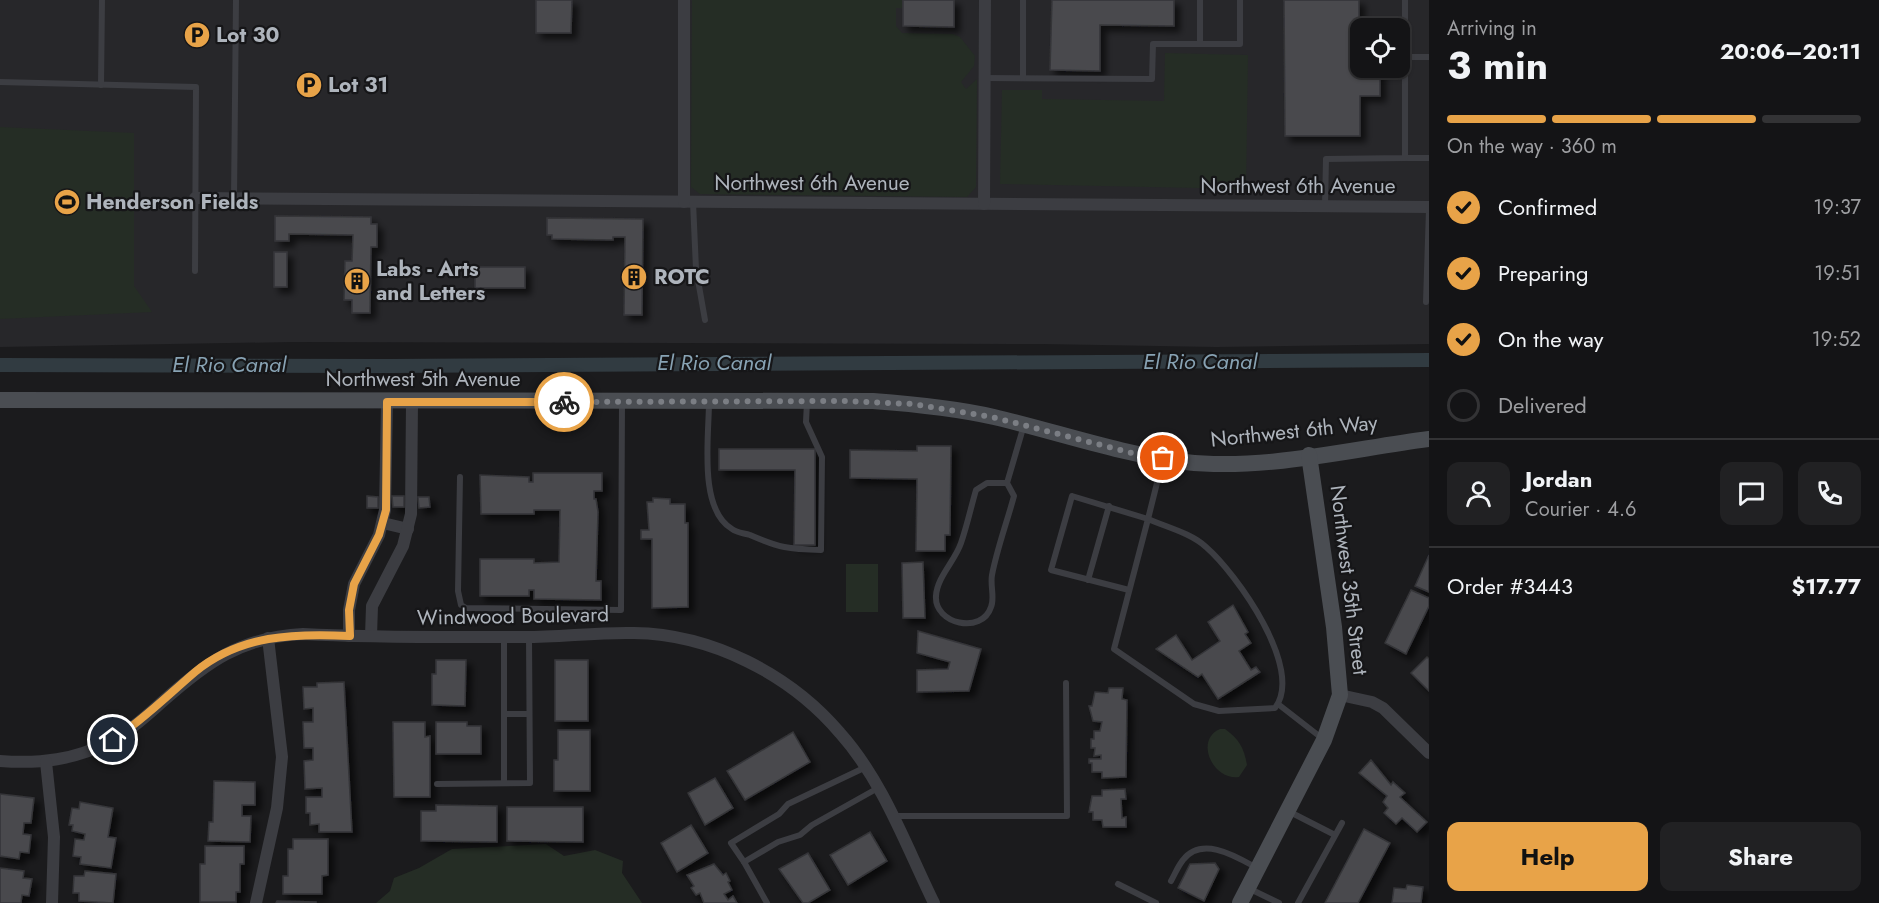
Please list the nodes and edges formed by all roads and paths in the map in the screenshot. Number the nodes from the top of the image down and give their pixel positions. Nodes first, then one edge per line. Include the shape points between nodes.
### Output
1 (102, 0) edge
2 (236, 0) edge
3 (684, 0) edge
4 (985, 0) edge
5 (1023, 0) edge
6 (1200, 0) edge
7 (1240, 0) edge
8 (1405, 0) edge
9 (1405, 18) edge
10 (1200, 44) junction
11 (1410, 57) edge
12 (1429, 57) edge
13 (984, 78) junction
14 (1023, 78) junction
15 (1405, 78) edge
16 (0, 82) edge
17 (101, 85) junction
18 (1405, 158) junction
19 (1429, 158) edge
20 (195, 198) junction
21 (234, 198) junction
22 (689, 202) junction
23 (984, 204) junction
24 (1326, 206) junction
25 (1429, 208) edge
26 (195, 271) dead end
27 (1426, 302) dead end
28 (705, 320) dead end
29 (0, 400) edge
30 (622, 401) junction
31 (709, 401) junction
32 (807, 401) junction
33 (387, 402) junction
34 (412, 402) junction
35 (1024, 424) junction
36 (1429, 440) edge
37 (1309, 455) junction
38 (1163, 458) junction
39 (460, 477) dead end
40 (1007, 483) junction
41 (1108, 506) junction
42 (1148, 519) junction
43 (383, 523) junction
44 (408, 529) junction
45 (1088, 580) junction
46 (1129, 590) junction
47 (350, 636) junction
48 (371, 636) junction
49 (504, 637) junction
50 (529, 637) junction
51 (268, 638) junction
52 (1066, 683) dead end
53 (1340, 695) junction
54 (1278, 704) junction
55 (504, 714) junction
56 (529, 714) junction
57 (1324, 740) junction
58 (1429, 753) edge
59 (0, 761) edge
60 (46, 762) junction
61 (866, 767) junction
62 (504, 783) junction
63 (437, 784) dead end
64 (878, 788) junction
65 (1287, 811) junction
66 (892, 816) junction
67 (1342, 823) dead end
68 (1335, 835) junction
69 (744, 862) junction
70 (1257, 868) junction
71 (1171, 881) dead end
72 (1118, 884) dead end
73 (1248, 888) junction
74 (52, 903) edge
75 (256, 903) edge
76 (767, 903) edge
77 (934, 903) edge
78 (1156, 903) edge
79 (1240, 903) edge
80 (1279, 903) edge
81 (1298, 903) edge

1 - 17 lane
2 - 21 lane
3 - 22 street
4 - 13 street
5 - 14 lane
6 - 10 lane
7 - 10 lane via 1240,44
8 - 9 lane
10 - 14 lane via 1153,44 1152,79
11 - 12 lane
13 - 14 lane
13 - 23 street
15 - 18 lane
16 - 17 lane
17 - 20 lane via 196,87
18 - 19 lane
18 - 24 lane via 1326,159
20 - 21 street, Northwest 6th Avenue
20 - 26 lane
21 - 22 street, Northwest 6th Avenue
22 - 23 street, Northwest 6th Avenue
22 - 28 lane
23 - 24 street, Northwest 6th Avenue
24 - 25 street, Northwest 6th Avenue
25 - 27 lane
29 - 33 street, Northwest 5th Avenue
30 - 31 street, Northwest 5th Avenue
30 - 34 street, Northwest 5th Avenue
30 - 39 lane via 621,610 461,605
31 - 32 street, Northwest 5th Avenue
31 - 32 lane via 708,471 718,516 731,529 770,545 822,550 822,457 806,422
32 - 35 street, Northwest 5th Avenue via 913,404
33 - 34 street, Northwest 5th Avenue
33 - 43 street
34 - 44 street via 412,499
35 - 38 street, Northwest 5th Avenue
35 - 40 lane
36 - 37 street, Northwest 6th Way
37 - 38 street, Northwest 6th Way via 1220,463
37 - 53 street, Northwest 35th Street
38 - 42 lane
40 - 40 lane via 987,483 976,490 961,544 936,591 938,607 958,622 982,621 992,607 992,577 1014,496
41 - 42 lane
41 - 45 lane
41 - 45 lane via 1071,496 1051,570
42 - 46 lane
42 - 54 lane via 1197,540 1239,583 1279,660 1282,679
43 - 44 street
43 - 47 street via 354,584
44 - 48 street via 372,606
45 - 46 lane
46 - 54 lane via 1114,649 1194,704 1219,711 1269,710
47 - 48 street, Windwood Boulevard
47 - 51 street, Windwood Boulevard via 303,634
48 - 49 street, Windwood Boulevard
49 - 50 street, Windwood Boulevard
49 - 55 lane
50 - 56 lane
50 - 61 street, Windwood Boulevard via 634,633 721,650 798,692 840,733
51 - 60 street, Windwood Boulevard via 233,649 208,663 113,740 74,756
51 - 75 street via 281,727 281,779
52 - 66 lane via 1067,816
53 - 57 street, Northwest 35th Street
53 - 58 street via 1383,708
54 - 57 lane
55 - 56 lane
55 - 62 lane
56 - 62 lane via 530,783
57 - 65 street, Northwest 35th Street
59 - 60 street, Windwood Boulevard
60 - 74 street via 54,837
61 - 64 street, Windwood Boulevard
61 - 69 lane via 788,804 779,814 731,843
62 - 63 lane
64 - 66 street, Windwood Boulevard
64 - 69 lane via 800,835 778,842
65 - 68 lane
65 - 70 street, Northwest 35th Street
66 - 77 street, Windwood Boulevard
67 - 68 lane
68 - 81 lane
69 - 76 lane
70 - 71 lane via 1225,850 1202,850 1189,854
70 - 73 street, Northwest 35th Street
72 - 78 lane
73 - 79 street, Northwest 35th Street
73 - 80 lane

